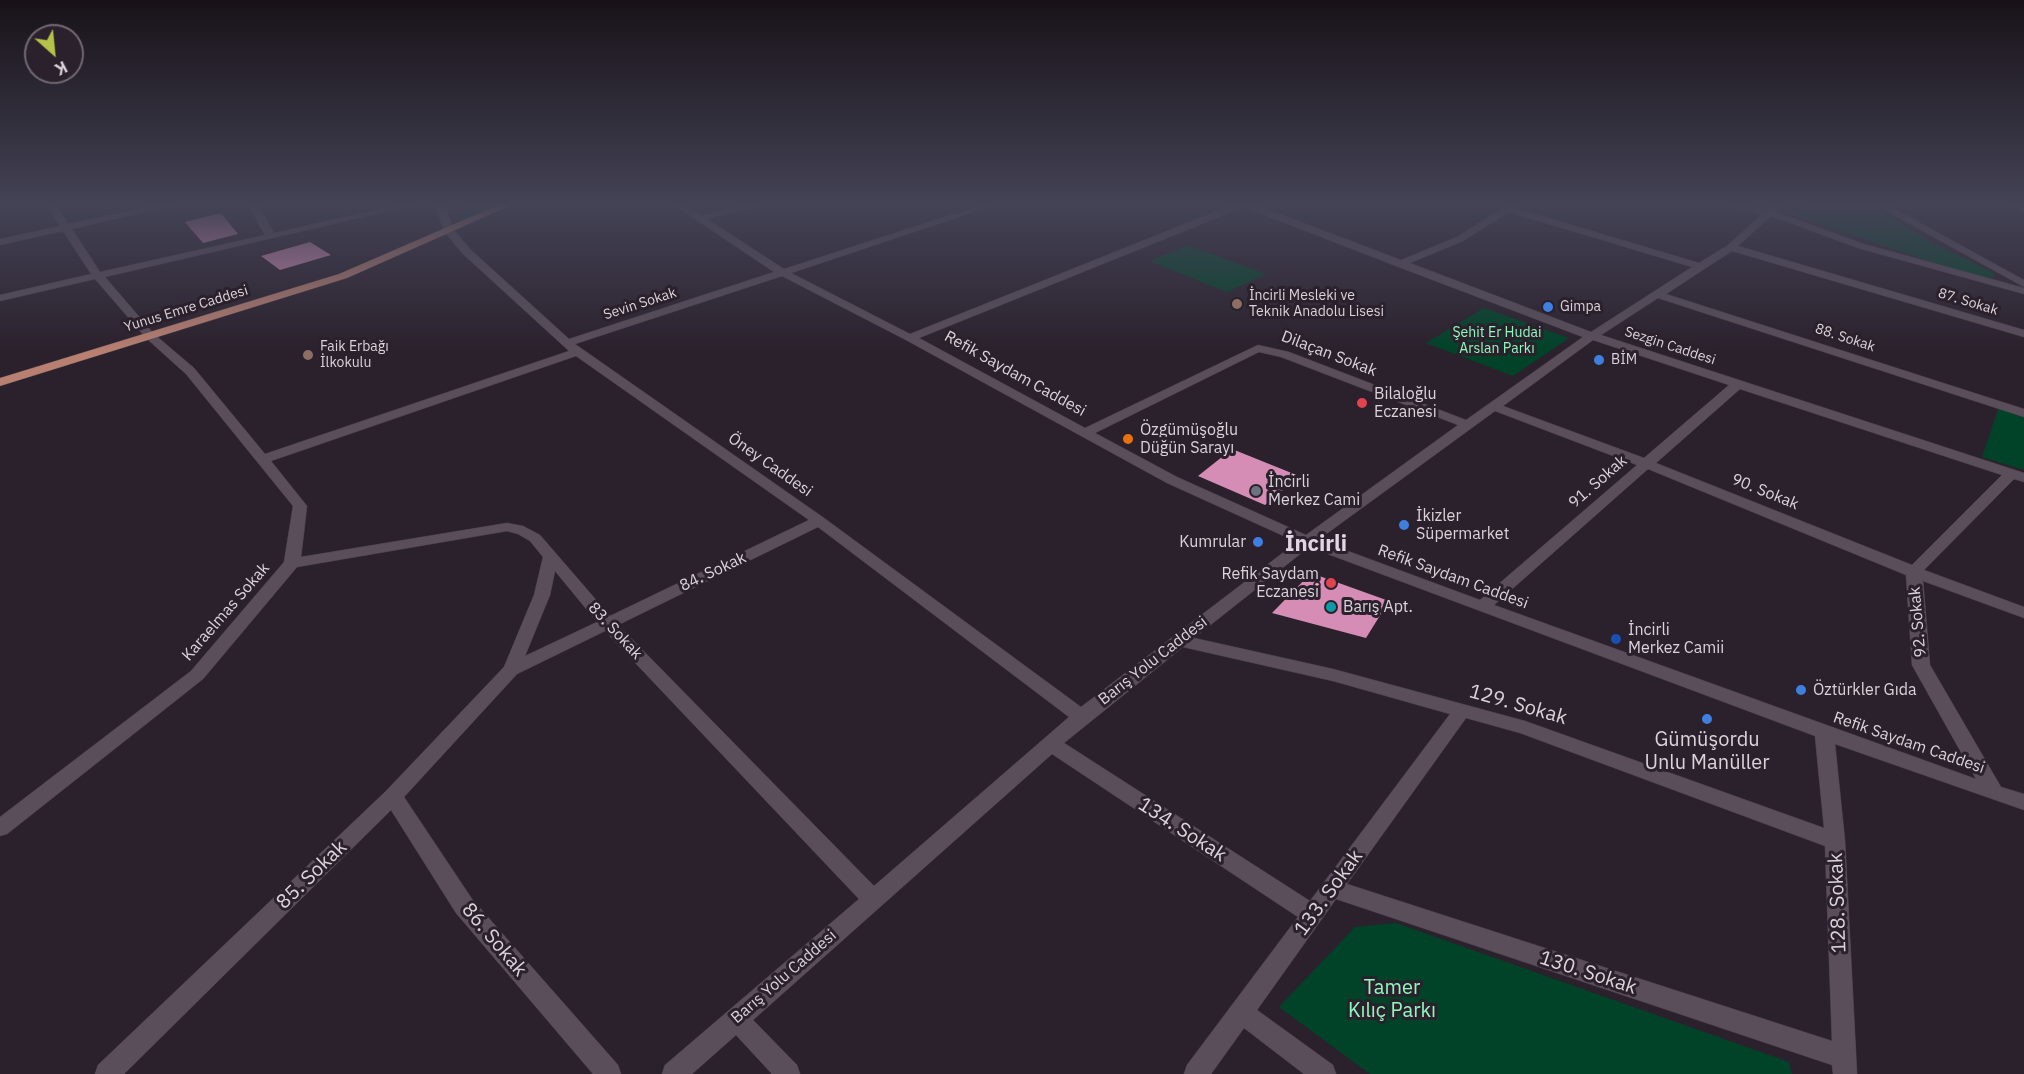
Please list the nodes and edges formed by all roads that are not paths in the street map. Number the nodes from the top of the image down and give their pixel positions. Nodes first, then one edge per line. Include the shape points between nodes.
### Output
1 (83, 253) edge
2 (192, 253) edge
3 (396, 253) edge
4 (468, 253) edge
5 (753, 253) edge
6 (843, 253) edge
7 (1120, 253) edge
8 (1372, 253) edge
9 (1426, 253) edge
10 (1659, 253) edge
11 (1721, 253) edge
12 (1752, 253) edge
13 (1887, 253) edge
14 (1968, 253) edge
15 (1400, 264) junction
16 (1699, 266) junction
17 (783, 273) junction
18 (96, 274) junction
19 (2024, 284) edge
20 (2024, 291) edge
21 (1656, 294) junction
22 (0, 298) edge
23 (2024, 334) edge
24 (150, 336) junction
25 (1592, 336) junction
26 (910, 338) junction
27 (572, 347) junction
28 (0, 382) edge
29 (1738, 384) junction
30 (1491, 406) junction
31 (2024, 412) edge
32 (1466, 424) junction
33 (1085, 433) junction
34 (261, 460) junction
35 (1647, 464) junction
36 (2018, 476) edge
37 (819, 521) junction
38 (1308, 542) junction
39 (550, 558) junction
40 (292, 563) junction
41 (1914, 572) junction
42 (1482, 607) junction
43 (2024, 612) edge
44 (606, 622) junction
45 (1179, 640) junction
46 (511, 670) junction
47 (1461, 712) junction
48 (1081, 717) junction
49 (1824, 732) junction
50 (1051, 744) junction
51 (1994, 792) junction
52 (393, 796) junction
53 (2024, 802) edge
54 (0, 828) edge
55 (1835, 842) junction
56 (1332, 889) junction
57 (873, 899) junction
58 (1313, 915) junction
59 (1242, 1013) junction
60 (737, 1019) junction
61 (1844, 1065) edge
62 (106, 1074) edge
63 (609, 1074) edge
64 (674, 1074) edge
65 (788, 1074) edge
66 (1196, 1074) edge
67 (1324, 1074) edge

1 - 18 street, Karaelmas Sokak
2 - 18 street
3 - 24 main road, Yunus Emre Caddesi via 343,276
4 - 27 street, Öney Caddesi
5 - 17 street, Refik Saydam Caddesi
6 - 17 street, Sevin Sokak
7 - 26 street
8 - 15 street, Sezgin Caddesi
9 - 15 street
10 - 16 street
11 - 16 street, Barış Yolu Caddesi
12 - 23 street, 87. Sokak
13 - 20 street
14 - 19 street
15 - 25 street, Sezgin Caddesi
16 - 21 street, Barış Yolu Caddesi
17 - 26 street, Refik Saydam Caddesi
17 - 27 street, Sevin Sokak
18 - 22 street
18 - 24 street, Karaelmas Sokak
21 - 25 street, Barış Yolu Caddesi
21 - 31 street, 88. Sokak
24 - 28 main road, Yunus Emre Caddesi
24 - 34 street, Karaelmas Sokak via 190,371
25 - 29 street, Sezgin Caddesi
25 - 30 street, Barış Yolu Caddesi
26 - 33 street, Refik Saydam Caddesi
27 - 34 street, Sevin Sokak
27 - 37 street, Öney Caddesi
29 - 35 street, 91. Sokak
29 - 36 street, Sezgin Caddesi
30 - 32 street, Barış Yolu Caddesi
30 - 35 street, 90. Sokak
32 - 33 street, Dilaçan Sokak via 1285,354 1258,348
32 - 38 street, Barış Yolu Caddesi
33 - 38 street, Refik Saydam Caddesi via 1172,480
34 - 40 street, Karaelmas Sokak via 300,506
35 - 41 street, 90. Sokak
35 - 42 street, 91. Sokak
36 - 41 street, 92. Sokak
37 - 44 street, 84. Sokak
37 - 48 street, Öney Caddesi
38 - 42 street, Refik Saydam Caddesi
38 - 45 street, Barış Yolu Caddesi
39 - 40 street, 83. Sokak via 535,538 523,530 507,527
39 - 44 street, 83. Sokak
39 - 46 street, 85. Sokak via 542,595
40 - 54 street, Karaelmas Sokak via 197,675
41 - 43 street, 90. Sokak
41 - 51 street, 92. Sokak via 1922,665
42 - 49 street, Refik Saydam Caddesi
44 - 46 street, 85. Sokak
44 - 57 street, 83. Sokak
45 - 47 street, 129. Sokak via 1333,675
45 - 48 street, Barış Yolu Caddesi
46 - 52 street, 85. Sokak
47 - 55 street, 129. Sokak via 1526,728
47 - 56 street, 133. Sokak
48 - 50 street, Barış Yolu Caddesi
49 - 51 street, Refik Saydam Caddesi
49 - 55 street, 128. Sokak
50 - 57 street, Barış Yolu Caddesi
50 - 58 street, 134. Sokak
51 - 53 street, Refik Saydam Caddesi
52 - 62 street, 85. Sokak
52 - 63 street, 86. Sokak via 464,906
55 - 61 street, 128. Sokak
56 - 58 street, 133. Sokak
56 - 61 street, 130. Sokak
57 - 60 street, Barış Yolu Caddesi
58 - 59 street, 133. Sokak
59 - 66 street, 133. Sokak
59 - 67 street
60 - 64 street, Barış Yolu Caddesi
60 - 65 street

